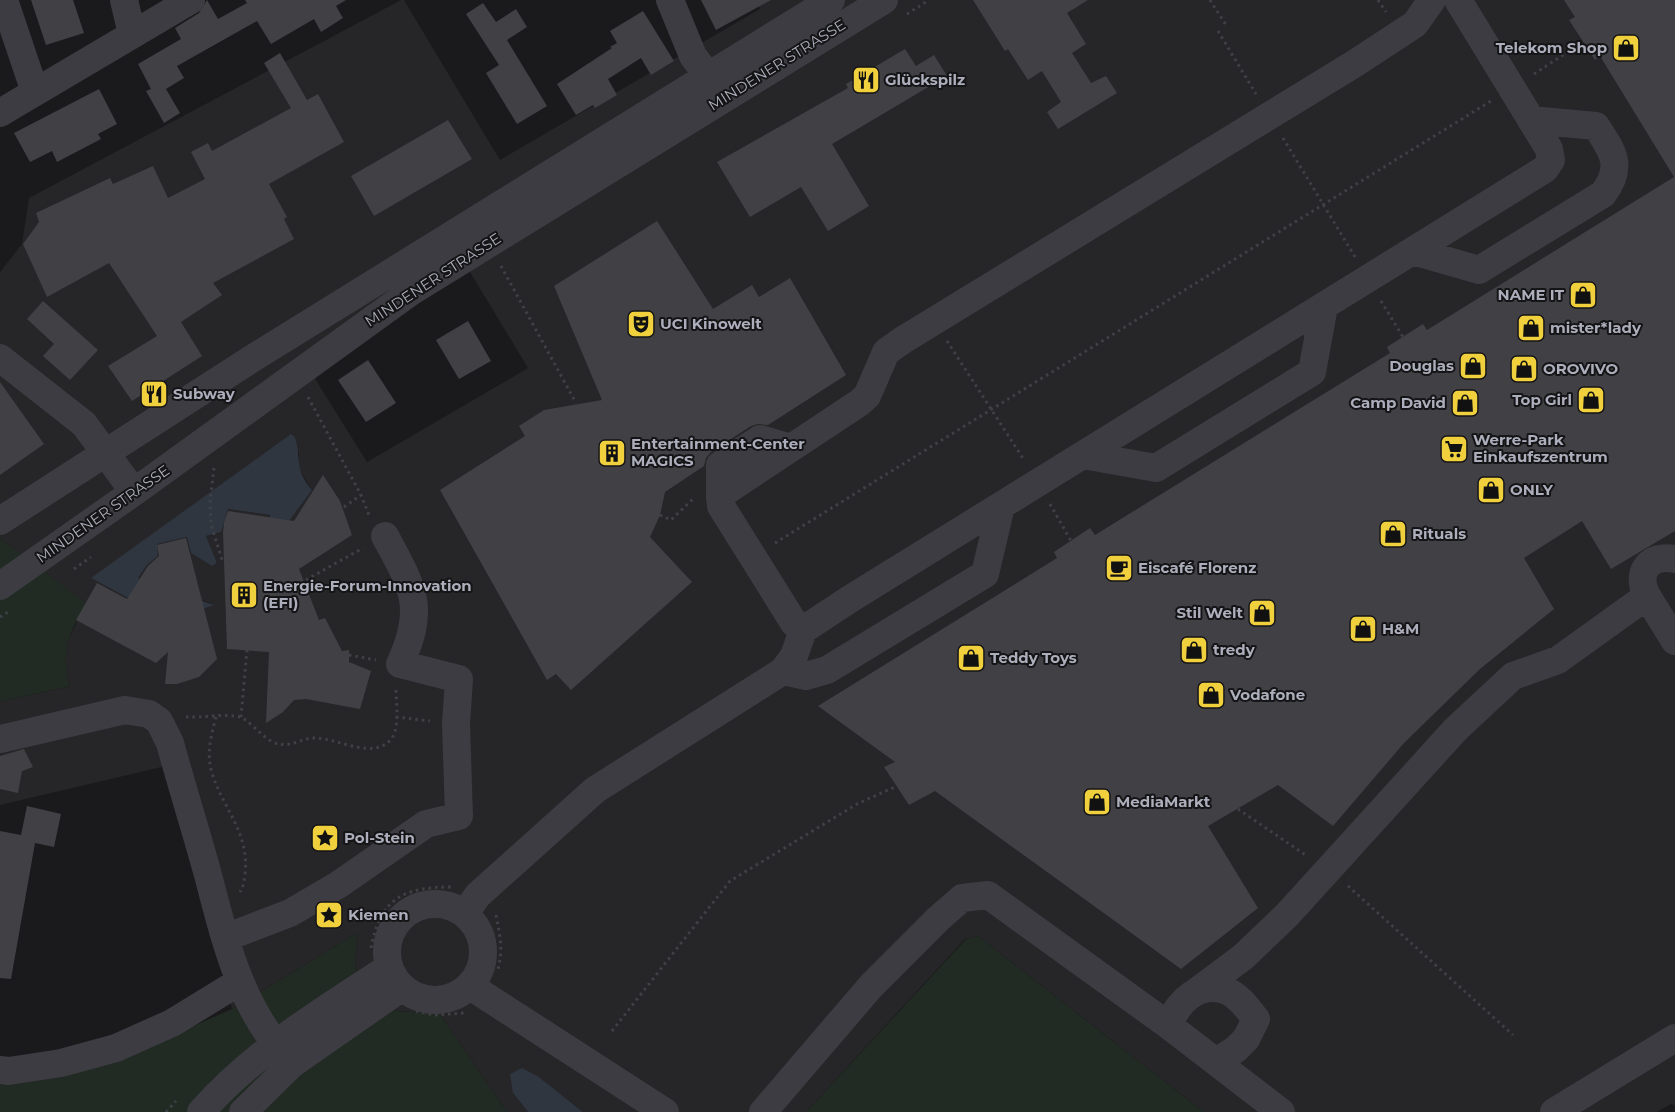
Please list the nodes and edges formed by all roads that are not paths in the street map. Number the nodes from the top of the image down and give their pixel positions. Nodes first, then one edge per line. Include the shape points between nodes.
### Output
1 (4, 0) edge
2 (124, 0) edge
3 (191, 0) edge
4 (670, 0) edge
5 (831, 0) edge
6 (884, 0) edge
7 (1432, 0) edge
8 (1458, 0) edge
9 (1415, 24) junction
10 (1477, 30) junction
11 (132, 34) junction
12 (708, 76) junction
13 (35, 92) junction
14 (0, 113) edge
15 (1531, 120) junction
16 (1413, 251) junction
17 (1324, 306) junction
18 (0, 358) edge
19 (106, 452) junction
20 (1083, 455) junction
21 (134, 492) junction
22 (1000, 506) junction
23 (0, 521) edge
24 (385, 536) road end
25 (1675, 559) edge
26 (0, 586) edge
27 (1647, 596) junction
28 (803, 630) junction
29 (1675, 641) edge
30 (783, 671) junction
31 (0, 739) edge
32 (465, 913) junction
33 (221, 926) junction
34 (238, 982) junction
35 (400, 988) junction
36 (477, 990) junction
37 (1196, 992) junction
38 (1168, 1025) junction
39 (1675, 1038) edge
40 (283, 1055) junction
41 (1214, 1059) junction
42 (0, 1070) edge
43 (201, 1112) edge
44 (243, 1112) edge
45 (664, 1112) edge
46 (763, 1112) edge
47 (1281, 1112) edge
48 (1554, 1112) edge

1 - 13 street
2 - 11 street
3 - 11 street
4 - 12 street via 693,56
5 - 12 street, MINDENER STRASSE
6 - 21 street, MINDENER STRASSE via 412,291
7 - 9 street
8 - 10 street
9 - 10 street via 1461,20
9 - 28 street via 886,352 868,396 726,491 720,498 721,506 794,624
10 - 15 street
11 - 13 street
12 - 19 street, MINDENER STRASSE
13 - 14 street
15 - 16 street via 1550,149 1551,160 1545,169
15 - 16 street via 1596,126 1612,151 1616,165 1611,182 1602,194 1479,270
16 - 17 street
17 - 20 street
17 - 20 street via 1312,372 1304,377 1156,468
18 - 19 street via 71,412
19 - 21 street
19 - 23 street, MINDENER STRASSE
20 - 22 street
21 - 26 street, MINDENER STRASSE
22 - 28 street
22 - 30 street via 985,574 828,670 806,676
24 - 33 street via 404,572 414,602 411,640 400,664 459,679 456,724 459,816 426,824 338,885 290,913
25 - 27 street via 1654,561 1643,572 1641,580
27 - 29 street
27 - 37 street via 1558,660 1513,676 1456,729 1287,914 1244,956
28 - 30 street via 794,656
30 - 32 street via 595,790 478,895
31 - 33 street via 125,710 149,714 159,721 170,743
32 - 35 street via 442,903 417,906 397,921 387,943
32 - 36 street via 478,929 484,948
33 - 34 street
34 - 40 street via 258,1021
34 - 42 street via 172,1023 116,1048 61,1063
35 - 36 street via 417,998 436,1001
35 - 40 street
36 - 45 street
37 - 38 street via 1181,1002
37 - 41 street via 1210,989 1227,991 1240,1000 1256,1019 1236,1049 1219,1060
38 - 41 street
38 - 46 street via 988,895 962,898 871,986
39 - 48 street
40 - 43 street via 216,1096
40 - 44 street
41 - 47 street

